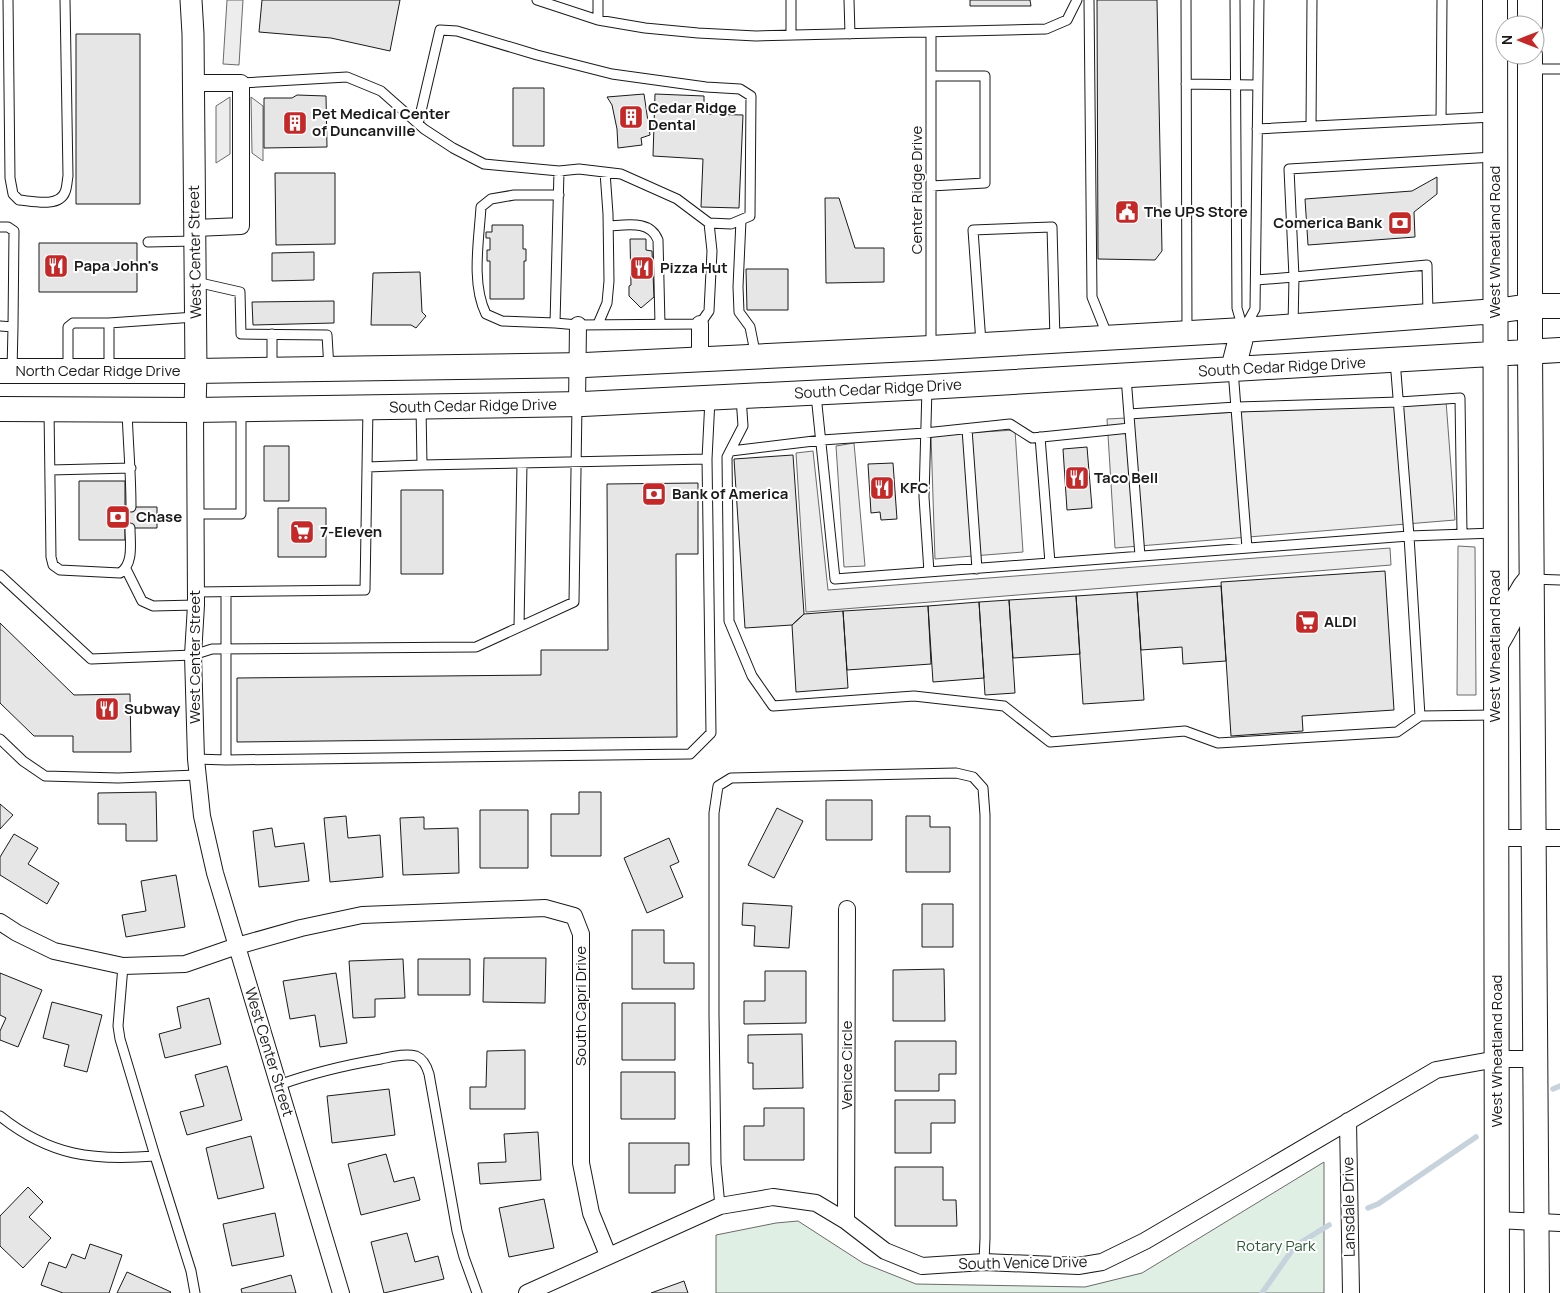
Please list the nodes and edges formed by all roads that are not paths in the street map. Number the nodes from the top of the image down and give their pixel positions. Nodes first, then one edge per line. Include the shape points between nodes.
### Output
1 (8, 0) edge
2 (64, 0) edge
3 (191, 0) edge
4 (537, 0) edge
5 (598, 0) edge
6 (790, 0) edge
7 (849, 0) edge
8 (1078, 0) edge
9 (1089, 0) edge
10 (1186, 0) edge
11 (1235, 0) edge
12 (1258, 0) edge
13 (1312, 0) edge
14 (1442, 0) edge
15 (1494, 0) edge
16 (1530, 0) edge
17 (1530, 15) edge
18 (598, 20) junction
19 (931, 32) junction
20 (850, 34) junction
21 (791, 35) junction
22 (1530, 65) edge
23 (1543, 65) edge
24 (1560, 69) edge
25 (931, 76) junction
26 (194, 83) junction
27 (241, 83) junction
28 (1186, 84) junction
29 (1236, 85) junction
30 (1257, 85) junction
31 (1495, 116) junction
32 (1440, 120) junction
33 (418, 124) junction
34 (1311, 126) junction
35 (1256, 129) junction
36 (1495, 157) junction
37 (559, 171) junction
38 (605, 172) junction
39 (931, 186) junction
40 (559, 195) junction
41 (741, 220) junction
42 (709, 223) junction
43 (609, 226) junction
44 (0, 227) edge
45 (195, 235) junction
46 (148, 242) dead end
47 (1294, 277) junction
48 (1256, 280) junction
49 (195, 282) junction
50 (1530, 306) junction
51 (1560, 306) edge
52 (1496, 311) junction
53 (1428, 316) junction
54 (196, 317) junction
55 (109, 323) junction
56 (555, 323) junction
57 (598, 324) junction
58 (660, 324) junction
59 (700, 324) junction
60 (578, 325) junction
61 (0, 326) edge
62 (13, 326) junction
63 (1293, 326) junction
64 (1243, 330) junction
65 (1187, 332) junction
66 (272, 334) junction
67 (1108, 337) junction
68 (1055, 340) junction
69 (981, 345) junction
70 (931, 348) junction
71 (1560, 350) edge
72 (1530, 351) junction
73 (1495, 354) junction
74 (756, 357) junction
75 (700, 360) junction
76 (1396, 360) junction
77 (576, 365) junction
78 (329, 369) junction
79 (1233, 369) junction
80 (272, 370) junction
81 (68, 371) junction
82 (109, 371) junction
83 (196, 371) junction
84 (6, 372) edge
85 (1126, 376) junction
86 (927, 387) junction
87 (816, 393) junction
88 (741, 396) junction
89 (710, 398) junction
90 (1398, 402) junction
91 (577, 404) junction
92 (421, 406) junction
93 (368, 407) junction
94 (1236, 407) junction
95 (0, 409) edge
96 (49, 409) junction
97 (241, 409) junction
98 (127, 410) junction
99 (195, 410) junction
100 (1129, 414) junction
101 (1130, 428) junction
102 (967, 429) junction
103 (925, 433) junction
104 (1040, 437) junction
105 (822, 440) junction
106 (731, 451) junction
107 (707, 459) junction
108 (576, 463) junction
109 (522, 464) junction
110 (422, 465) junction
111 (367, 466) junction
112 (130, 468) junction
113 (50, 470) junction
114 (130, 507) dead end
115 (195, 514) junction
116 (130, 528) dead end
117 (1462, 533) junction
118 (1495, 533) junction
119 (1409, 536) junction
120 (1247, 548) junction
121 (1140, 556) junction
122 (1050, 563) junction
123 (126, 569) junction
124 (977, 569) junction
125 (929, 572) junction
126 (0, 575) edge
127 (1531, 579) junction
128 (1560, 580) edge
129 (226, 592) junction
130 (196, 599) junction
131 (519, 627) junction
132 (1496, 646) junction
133 (225, 649) junction
134 (193, 655) junction
135 (1496, 715) junction
136 (1420, 716) junction
137 (0, 739) edge
138 (226, 760) junction
139 (196, 767) junction
140 (1496, 838) junction
141 (1534, 838) junction
142 (1560, 838) edge
143 (848, 909) dead end
144 (0, 922) edge
145 (237, 946) junction
146 (124, 966) junction
147 (1535, 1059) junction
148 (1497, 1060) junction
149 (279, 1085) junction
150 (0, 1116) edge
151 (1348, 1121) junction
152 (155, 1156) junction
153 (720, 1206) junction
154 (1497, 1220) junction
155 (846, 1221) junction
156 (1536, 1222) junction
157 (1560, 1223) edge
158 (608, 1255) junction
159 (984, 1262) junction
160 (195, 1293) edge
161 (341, 1293) edge
162 (477, 1293) edge
163 (527, 1293) edge
164 (1351, 1293) edge
165 (1497, 1293) edge
166 (1537, 1293) edge

1 - 2 lane via 10,178 13,194 19,200 48,202 59,200 65,193 68,176
3 - 26 street, West Center Street
4 - 18 lane
5 - 18 lane
6 - 21 lane
7 - 20 lane
8 - 19 lane via 1067,20 1046,29
9 - 67 lane via 1092,297
10 - 28 lane
11 - 29 lane
12 - 30 lane
13 - 34 lane
14 - 32 lane
15 - 31 main road, West Wheatland Road
16 - 17 main road
18 - 21 lane via 689,32
19 - 20 lane
19 - 25 lane, Center Ridge Drive
20 - 21 lane
22 - 50 main road
23 - 24 lane
25 - 39 lane, Center Ridge Drive
25 - 39 lane via 985,76 986,183
26 - 27 street
26 - 45 street, West Center Street
27 - 33 lane via 347,76 381,91
27 - 45 street via 241,226
28 - 29 lane
28 - 65 lane
29 - 30 lane
29 - 64 lane via 1237,308
30 - 35 lane
31 - 32 lane
31 - 36 main road, West Wheatland Road
32 - 34 lane
33 - 37 lane via 484,164
33 - 41 lane via 440,30 457,31 612,74 740,89 751,96 752,113 750,216
34 - 35 lane
35 - 48 lane
36 - 47 lane via 1289,168
36 - 52 main road, West Wheatland Road
37 - 38 lane
37 - 40 lane
38 - 42 lane via 621,174 677,199
38 - 43 lane
39 - 70 lane, Center Ridge Drive
40 - 56 lane
40 - 56 lane via 514,195 492,199 481,207 478,272 480,302 486,314 502,321
41 - 42 lane via 731,224
41 - 74 lane via 739,312 750,326
42 - 59 lane via 712,251 708,311
43 - 57 lane via 607,303
43 - 58 lane via 638,225 648,227 656,234
44 - 62 lane via 14,231
45 - 46 lane
45 - 49 street, West Center Street
47 - 48 lane
47 - 53 lane via 1427,265
47 - 63 lane
48 - 64 lane via 1255,309
49 - 54 street, West Center Street
49 - 66 lane via 240,292 241,334
50 - 51 main road
50 - 52 main road
50 - 72 main road
52 - 53 main road
52 - 73 main road, West Wheatland Road
53 - 63 main road
54 - 55 lane
54 - 83 street, West Center Street
55 - 81 lane via 73,323 68,327
55 - 82 lane
56 - 60 lane
57 - 58 lane
57 - 60 lane
58 - 59 lane
59 - 75 street
60 - 77 street
61 - 62 lane
62 - 84 lane
63 - 64 main road
64 - 65 main road
64 - 79 main road
65 - 67 main road
66 - 78 lane via 327,335
66 - 80 lane
67 - 68 main road
68 - 69 main road
68 - 69 lane via 1052,227 973,230
69 - 70 main road
70 - 74 main road
70 - 86 main road
71 - 72 main road, South Cedar Ridge Drive
72 - 73 main road, South Cedar Ridge Drive
72 - 127 main road
73 - 76 main road, South Cedar Ridge Drive
73 - 118 main road, West Wheatland Road
74 - 75 main road
75 - 77 main road
76 - 79 main road, South Cedar Ridge Drive
76 - 90 lane
77 - 78 main road
77 - 91 street
78 - 80 main road
79 - 85 main road, South Cedar Ridge Drive
79 - 94 lane
80 - 83 main road
81 - 82 main road, North Cedar Ridge Drive
81 - 84 main road, North Cedar Ridge Drive
82 - 83 main road, North Cedar Ridge Drive
83 - 99 street, West Center Street
85 - 86 main road, South Cedar Ridge Drive
85 - 100 lane
86 - 87 main road, South Cedar Ridge Drive
86 - 103 lane
87 - 88 main road, South Cedar Ridge Drive
87 - 105 lane
88 - 89 main road, South Cedar Ridge Drive
88 - 106 lane via 743,426
89 - 91 main road, South Cedar Ridge Drive
89 - 107 lane
90 - 94 lane
90 - 117 lane via 1460,398
90 - 119 lane
91 - 92 main road, South Cedar Ridge Drive
91 - 108 lane
92 - 93 main road, South Cedar Ridge Drive
92 - 110 lane
93 - 97 main road, South Cedar Ridge Drive
93 - 111 lane
94 - 100 lane
94 - 120 lane
95 - 96 main road
96 - 98 main road
96 - 113 lane
97 - 99 main road, South Cedar Ridge Drive
97 - 115 lane via 241,514
98 - 99 main road
98 - 112 lane
99 - 115 street, West Center Street
100 - 101 lane
101 - 104 lane
101 - 121 lane
102 - 103 lane
102 - 104 lane via 1010,424 1032,438
102 - 124 lane
103 - 105 lane
103 - 125 lane via 924,497
104 - 122 lane
105 - 106 lane
105 - 125 lane via 835,579
106 - 136 lane via 727,457 729,621 752,676 773,706 914,696 1004,706 1050,742 1185,731 1218,743 1397,732
107 - 108 lane
107 - 138 lane via 711,733 690,754
108 - 109 lane
108 - 131 lane via 574,602
109 - 110 lane
109 - 131 lane
110 - 111 lane
111 - 129 lane via 365,590
112 - 113 lane
112 - 114 lane
113 - 123 lane via 53,565 60,570 120,573
115 - 130 street, West Center Street
116 - 123 lane
117 - 118 lane
117 - 119 lane
118 - 132 main road, West Wheatland Road
119 - 120 lane
119 - 136 lane
120 - 121 lane
121 - 122 lane
122 - 124 lane
123 - 130 lane via 142,601 153,606
124 - 125 lane
126 - 134 lane via 91,659
127 - 128 lane
127 - 132 main road via 1522,588
127 - 141 main road
129 - 130 lane
129 - 133 lane
130 - 134 street, West Center Street
131 - 133 lane via 476,647
132 - 135 main road, West Wheatland Road
133 - 134 lane
133 - 138 lane
134 - 139 street, West Center Street
135 - 136 lane
135 - 140 main road, West Wheatland Road
137 - 139 lane via 45,776 118,778
138 - 139 lane
139 - 145 street, West Center Street via 202,816 215,874
140 - 141 street
140 - 148 main road, West Wheatland Road
141 - 142 street
141 - 147 main road
143 - 155 street, Venice Circle
144 - 146 street via 54,951
145 - 146 street via 185,964
145 - 149 street, West Center Street
145 - 158 street, South Capri Drive via 362,915 545,908 574,916 581,934 581,1163 591,1213
146 - 152 lane via 119,1033
147 - 148 street, South Venice Drive
147 - 156 main road
148 - 151 street, South Venice Drive via 1436,1070
148 - 154 main road, West Wheatland Road
149 - 161 street, West Center Street
149 - 162 lane via 352,1064 400,1056 417,1056 423,1062 429,1074 457,1231
150 - 152 lane via 35,1141 55,1149 102,1157
151 - 159 street, South Venice Drive via 1145,1242 1102,1262 1078,1266
151 - 164 street, Lansdale Drive
152 - 160 lane
153 - 155 street, South Venice Drive via 773,1197 816,1203
153 - 158 street, South Venice Drive
153 - 159 lane via 716,1164 714,1014 714,813 718,786 731,778 956,773 973,777 983,788 985,816
154 - 156 street
154 - 165 main road, West Wheatland Road
155 - 159 street, South Venice Drive via 885,1251 922,1266
156 - 157 street
156 - 166 main road
158 - 163 street, South Venice Drive

